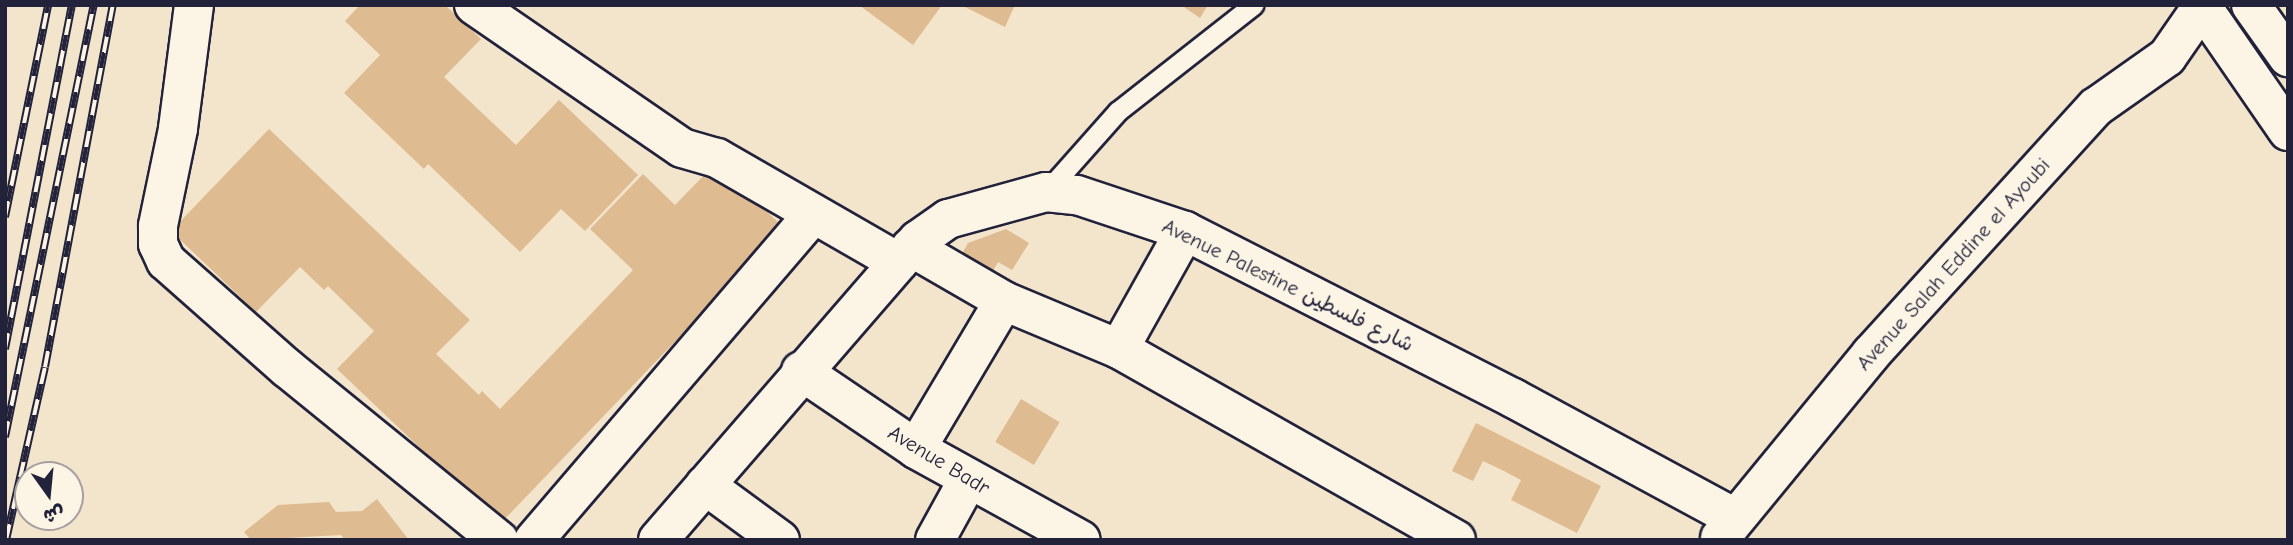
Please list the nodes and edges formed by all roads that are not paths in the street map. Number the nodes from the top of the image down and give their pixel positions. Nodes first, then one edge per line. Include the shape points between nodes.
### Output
1 (194, 5) edge
2 (474, 5) edge
3 (1253, 5) edge
4 (2251, 5) edge
5 (2202, 6) edge
6 (2288, 57) edge
7 (2288, 131) edge
8 (1046, 192) junction
9 (813, 214) junction
10 (1185, 231) junction
11 (904, 255) junction
12 (1004, 301) junction
13 (1119, 349) junction
14 (801, 371) junction
15 (916, 449) junction
16 (968, 480) junction
17 (705, 485) junction
18 (1726, 528) edge
19 (499, 540) edge
20 (534, 540) edge
21 (658, 540) edge
22 (780, 540) edge
23 (935, 540) edge
24 (1082, 540) edge
25 (1456, 540) edge

1 - 19 street via 178,129 158,226 158,244 166,261 287,368
2 - 9 street via 682,148 717,158
3 - 8 lane via 1118,111
4 - 6 street
5 - 7 street
5 - 18 street, Avenue Salah Eddine el Ayoubi via 2167,57 2096,107 1871,354
8 - 10 street, Avenue Palestine شارع فلسطين via 1096,201
8 - 11 street, Avenue Palestine شارع فلسطين via 948,219
9 - 11 street
9 - 20 street
10 - 13 street
10 - 18 street, Avenue Palestine شارع فلسطين via 1431,355
11 - 12 street
11 - 14 street, Avenue Palestine شارع فلسطين
12 - 13 street
12 - 15 street
13 - 25 street
14 - 15 street, Avenue Badr
14 - 17 street, Avenue Palestine شارع فلسطين
15 - 16 street, Avenue Badr
16 - 23 street
16 - 24 street, Avenue Badr
17 - 21 street, Avenue Palestine شارع فلسطين
17 - 22 street

